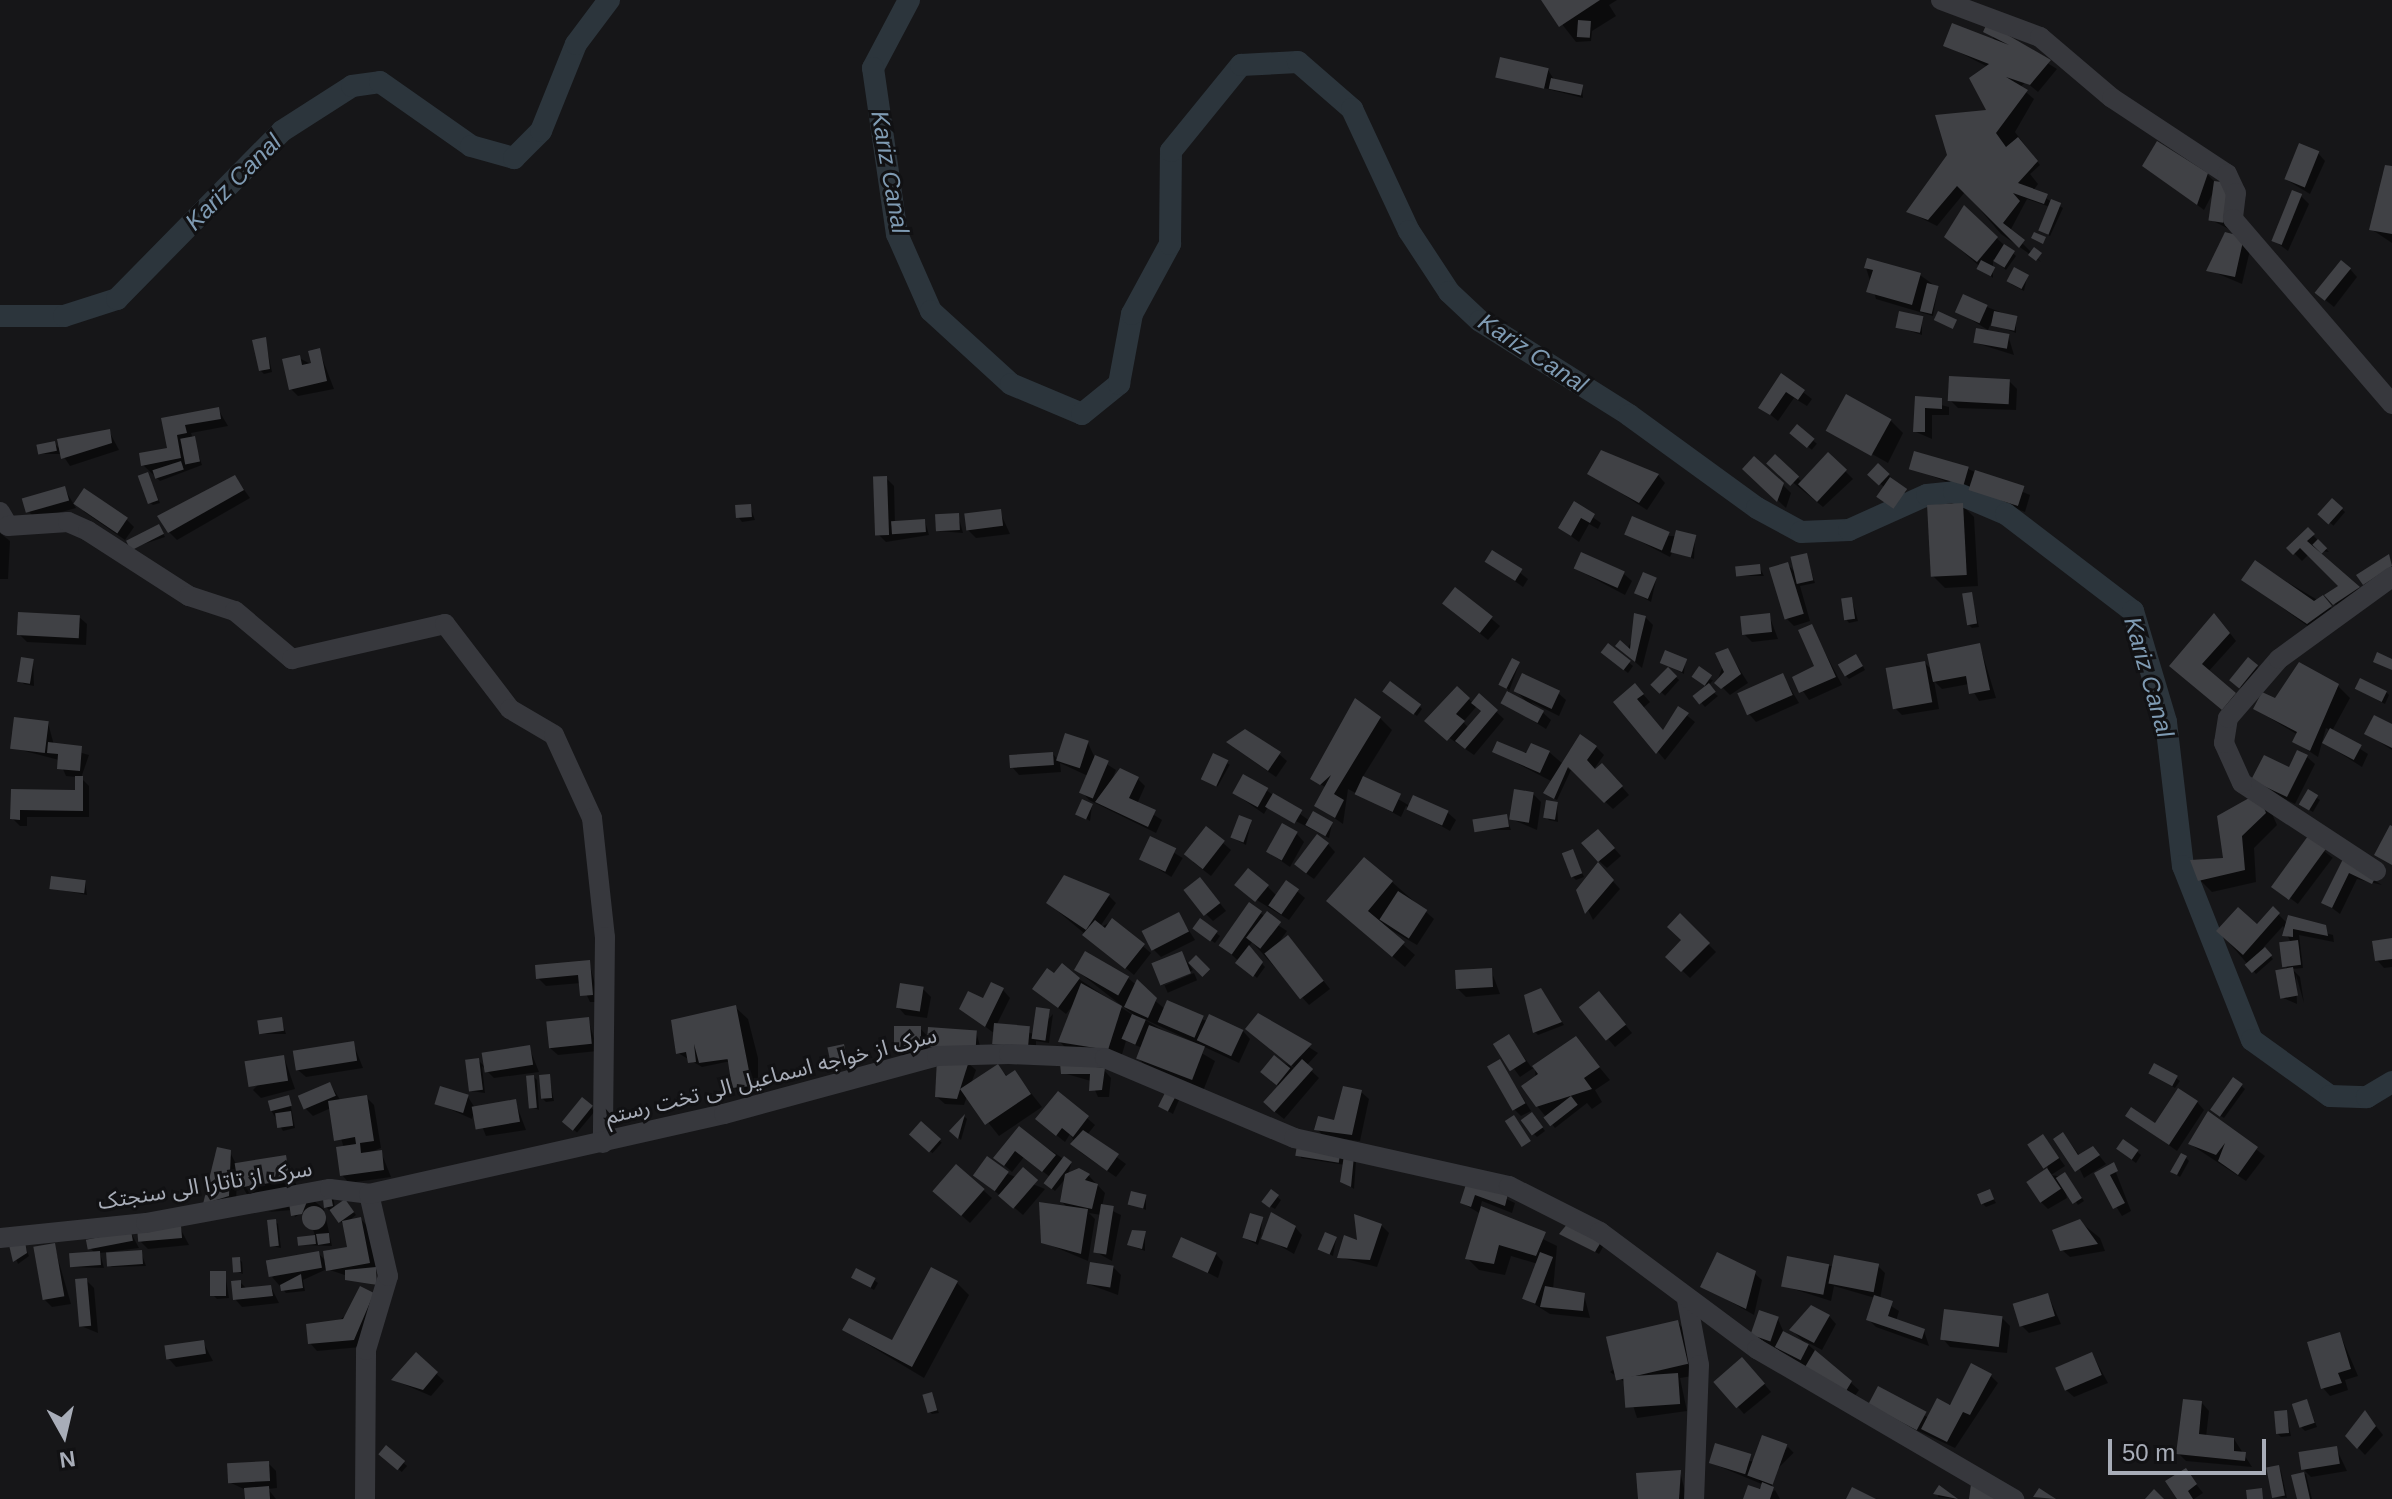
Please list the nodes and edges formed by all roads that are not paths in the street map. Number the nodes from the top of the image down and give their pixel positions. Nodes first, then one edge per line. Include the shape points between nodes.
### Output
1 (1941, 0) edge
2 (2392, 404) edge
3 (0, 512) edge
4 (2392, 577) edge
5 (2376, 871) dead end
6 (603, 1143) junction
7 (369, 1194) junction
8 (0, 1238) edge
9 (1687, 1300) junction
10 (365, 1499) edge
11 (1694, 1499) edge
12 (2014, 1499) edge

1 - 2 street via 2040,37 2112,98 2227,174 2236,193 2233,219
3 - 6 street via 8,526 68,522 88,531 189,596 235,611 292,659 445,624 510,709 554,735 592,818 605,937
4 - 5 street via 2279,659 2228,718 2224,743 2242,783
6 - 7 street, سرک از خواجه اسماعیل الی تخت رستم
6 - 9 street, سرک از خواجه اسماعیل الی تخت رستم via 937,1056 1105,1058 1294,1138 1509,1186 1600,1232
7 - 8 street, سرک از تاتارا الی سنجتک via 330,1189 146,1223
7 - 10 street via 388,1276 366,1350
9 - 11 street via 1699,1365
9 - 12 street, سرک از خواجه اسماعیل الی تخت رستم via 1873,1420

